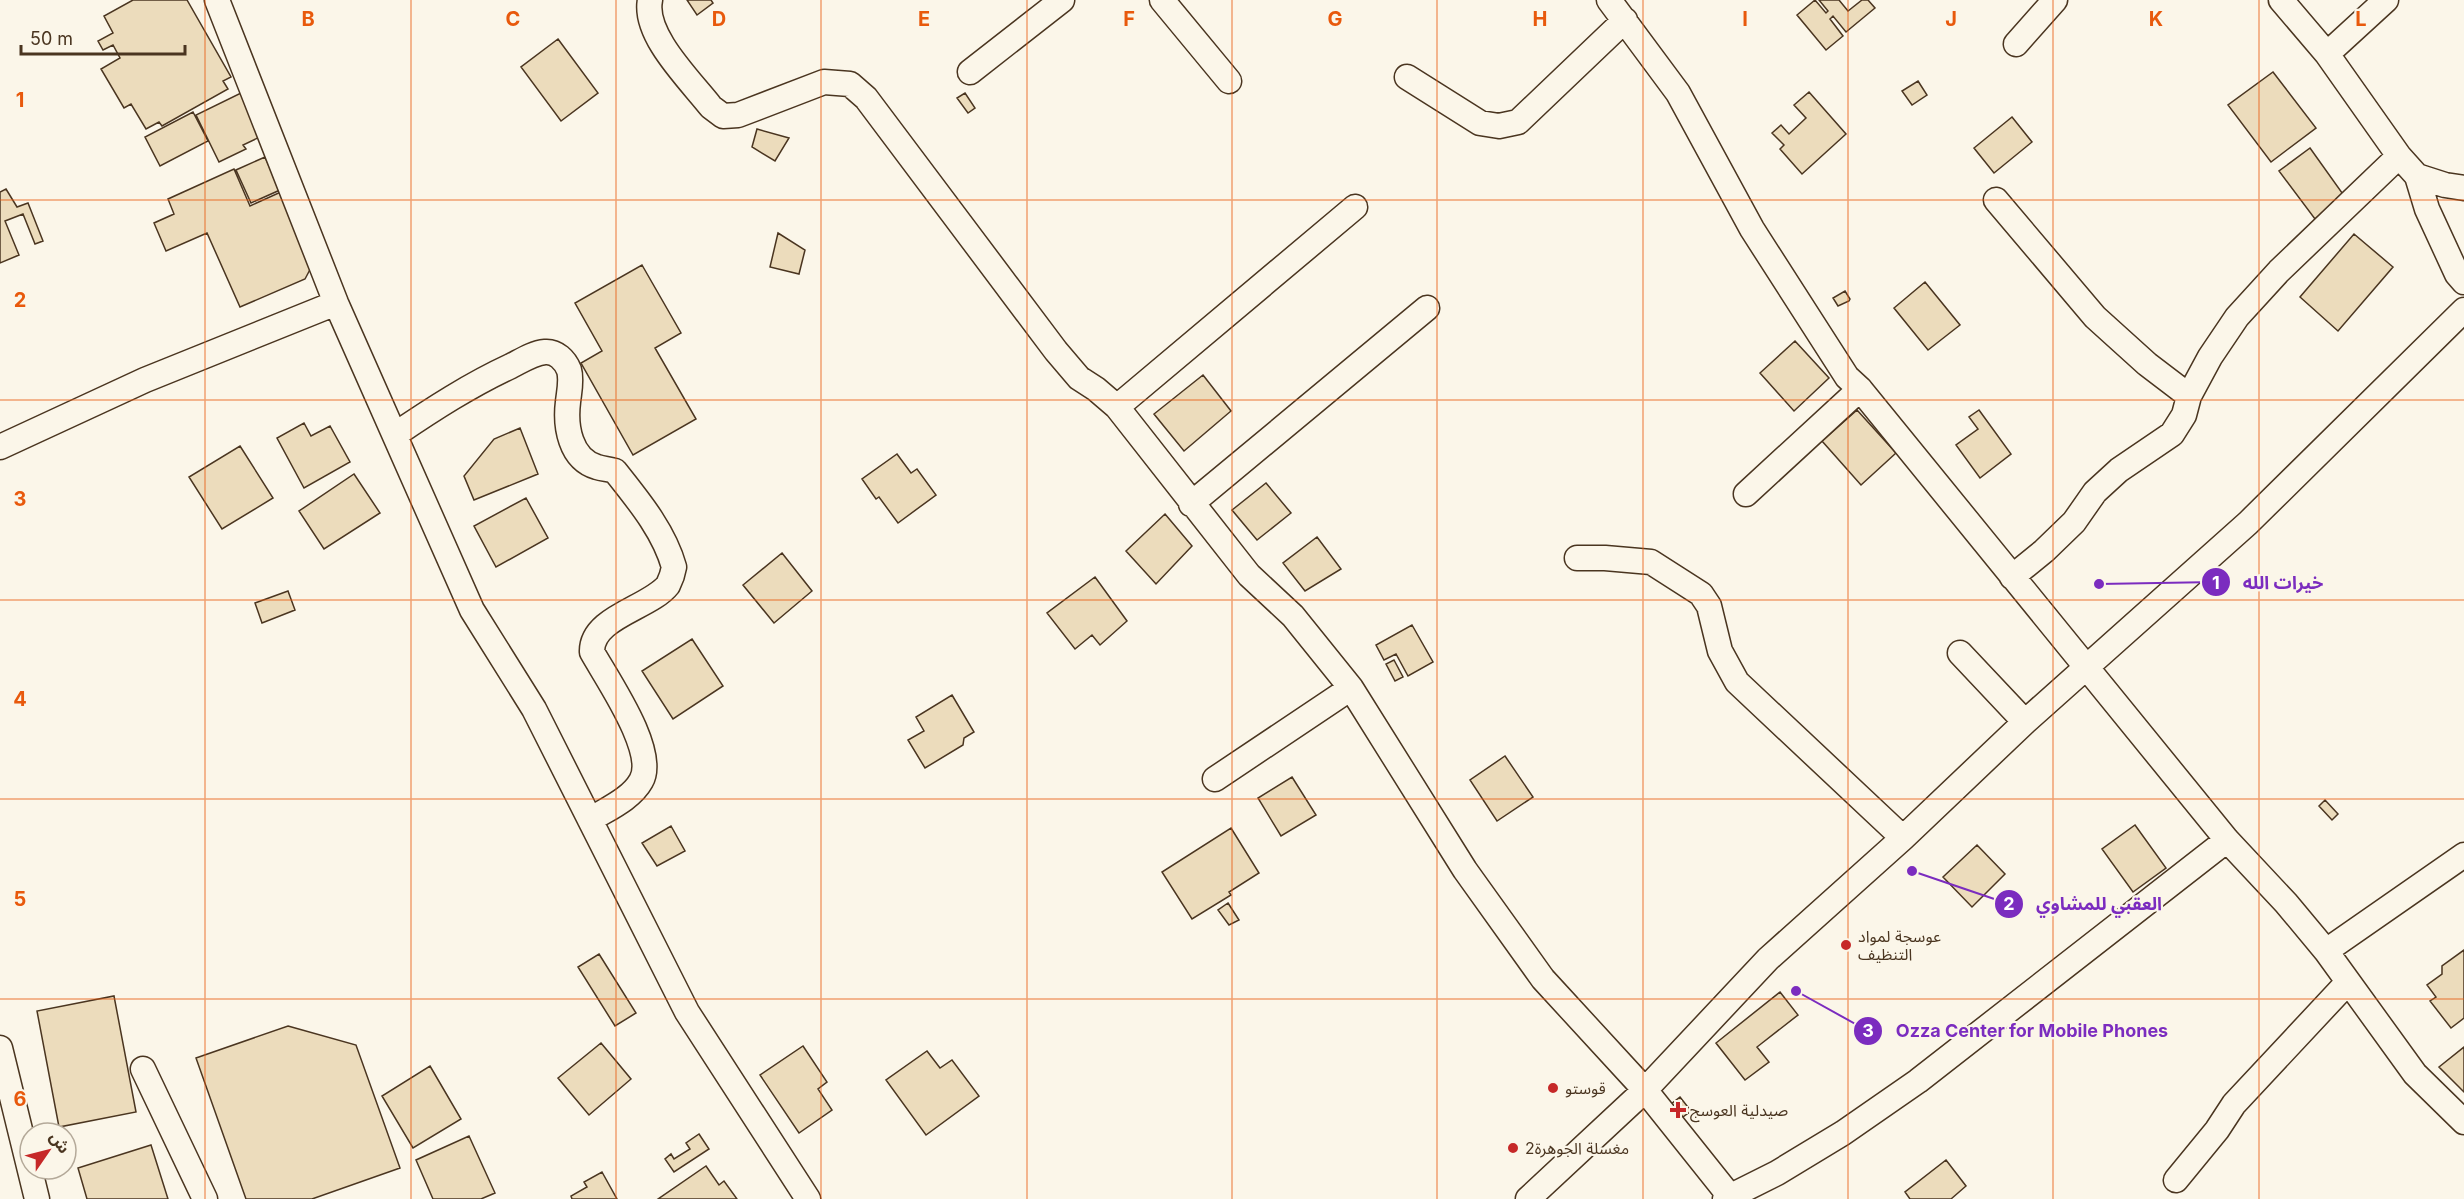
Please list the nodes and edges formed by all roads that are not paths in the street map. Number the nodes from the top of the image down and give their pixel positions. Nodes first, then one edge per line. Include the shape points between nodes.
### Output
1 (217, 0) edge
2 (650, 0) edge
3 (1062, 0) edge
4 (1162, 0) edge
5 (1609, 0) edge
6 (2055, 0) edge
7 (2281, 0) edge
8 (2386, 0) edge
9 (1625, 21) junction
10 (2016, 44) dead end
11 (2326, 54) junction
12 (970, 72) dead end
13 (1407, 77) dead end
14 (1230, 81) dead end
15 (2399, 156) junction
16 (2417, 176) junction
17 (2464, 188) edge
18 (1996, 200) dead end
19 (1355, 207) dead end
20 (2464, 282) edge
21 (336, 303) junction
22 (1427, 308) dead end
23 (2464, 310) edge
24 (1860, 389) junction
25 (2189, 396) junction
26 (1117, 407) junction
27 (396, 434) junction
28 (0, 447) edge
29 (1746, 494) dead end
30 (1191, 504) junction
31 (1576, 558) dead end
32 (2012, 577) junction
33 (1960, 653) dead end
34 (2087, 669) junction
35 (1351, 688) junction
36 (2025, 722) junction
37 (1215, 779) dead end
38 (590, 820) junction
39 (1904, 838) junction
40 (2227, 840) junction
41 (2464, 855) edge
42 (2326, 951) junction
43 (2348, 982) junction
44 (0, 1048) edge
45 (143, 1069) dead end
46 (1646, 1090) junction
47 (2464, 1122) edge
48 (2176, 1180) dead end
49 (1729, 1198) edge
50 (37, 1199) edge
51 (205, 1199) edge
52 (808, 1199) edge
53 (1528, 1199) edge

1 - 21 street
2 - 26 street via 648,11 654,31 711,107 723,116 738,115 824,82 850,84 866,98 1056,351 1079,378
3 - 12 street
4 - 14 street
5 - 9 street
6 - 10 street
7 - 11 street
8 - 11 street
9 - 13 street via 1510,126 1480,123
9 - 24 street via 1678,93 1752,229 1847,377
11 - 15 street
15 - 16 street
15 - 25 street via 2237,316
16 - 17 street
16 - 20 street via 2427,209
18 - 25 street via 2095,317
19 - 26 street
21 - 27 street
21 - 28 street via 145,381
22 - 30 street
23 - 34 street via 2248,524
24 - 29 street
24 - 32 street
25 - 32 street via 2184,415 2172,434 2119,470 2044,551
26 - 30 street
27 - 38 street via 472,610 534,709
27 - 38 street via 476,382 529,357 552,352 568,369 567,424 575,451 596,467 615,471 665,544 674,567 667,586 603,628 592,643 592,652 633,727 645,757 646,771 631,794
30 - 35 street via 1249,575 1293,616
31 - 39 street via 1651,562 1701,594 1709,606 1720,651 1737,682
32 - 34 street
33 - 36 street
34 - 36 street
34 - 40 street
35 - 37 street
35 - 46 street via 1465,870 1544,979
36 - 39 street
38 - 52 street via 687,1012
39 - 46 street via 1768,959
40 - 42 street
40 - 49 street via 1918,1080 1843,1133
41 - 42 street
42 - 43 street
43 - 47 street via 2415,1074
43 - 48 street via 2234,1104
44 - 50 street
45 - 51 street
46 - 49 street
46 - 53 street

